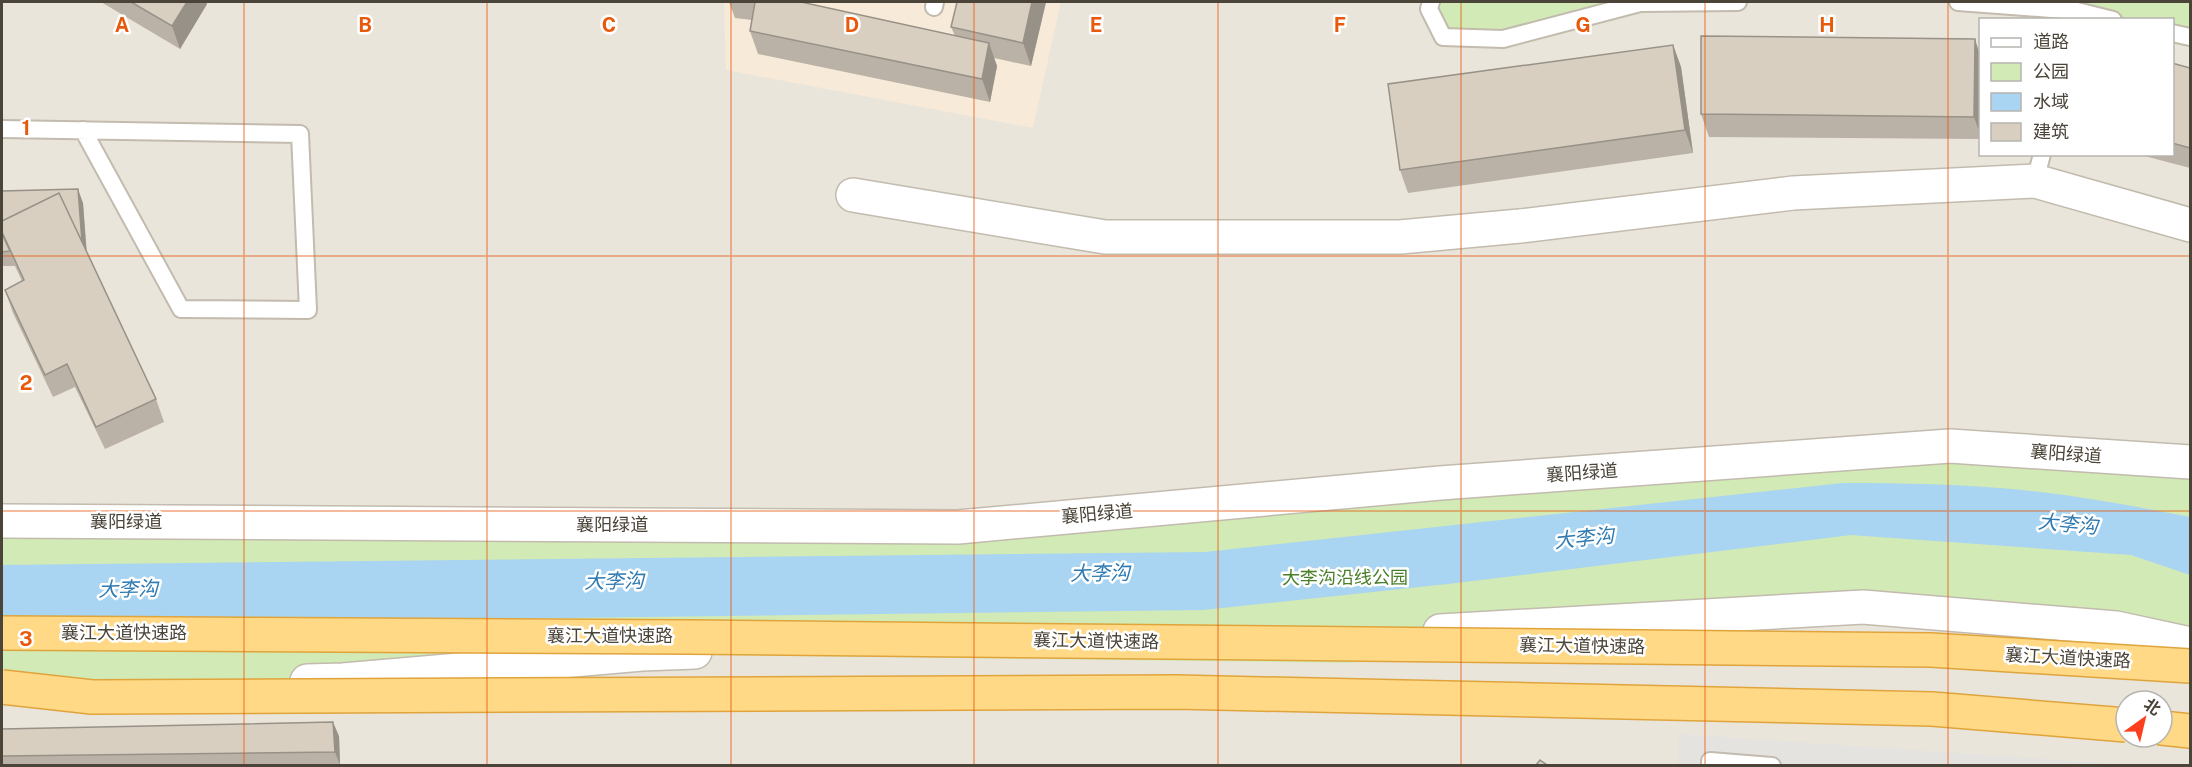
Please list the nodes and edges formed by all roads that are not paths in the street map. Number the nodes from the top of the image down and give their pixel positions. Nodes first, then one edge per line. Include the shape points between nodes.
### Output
1 (1431, 2) edge
2 (1738, 2) edge
3 (1958, 2) edge
4 (2077, 11) edge
5 (2105, 18) edge
6 (2174, 33) edge
7 (2190, 37) edge
8 (2, 129) edge
9 (83, 130) junction
10 (2039, 168) edge
11 (853, 195) dead end
12 (2190, 225) edge
13 (2190, 462) edge
14 (2, 521) edge
15 (2, 633) edge
16 (2190, 645) edge
17 (2190, 666) edge
18 (2, 688) edge
19 (92, 697) junction
20 (2, 701) edge
21 (2114, 724) edge
22 (2174, 729) edge
23 (2190, 731) edge
24 (1710, 765) edge
25 (1773, 765) edge

1 - 2 lane via 1429,9 1443,37 1503,39 1640,3
3 - 4 lane
4 - 5 lane
6 - 7 lane
8 - 9 lane
9 - 9 lane via 300,134 308,310 181,309
10 - 11 street via 1400,237 1105,237
10 - 12 street
13 - 14 street, 襄阳绿道 via 1950,447 1440,483 958,527
15 - 17 highway, 襄江大道快速路, bridge via 1931,650
16 - 18 street via 2116,628 1863,607 1347,636 642,654 343,680
18 - 19 highway, bridge
19 - 20 highway, bridge
19 - 21 highway, bridge via 1176,692 1932,709
22 - 23 highway
24 - 25 lane via 1710,761

